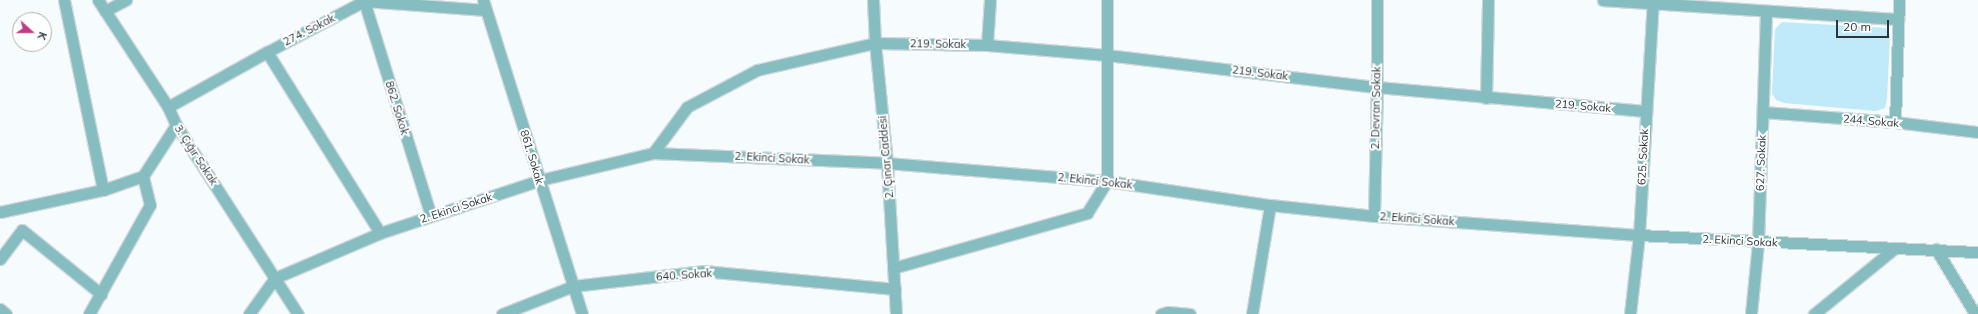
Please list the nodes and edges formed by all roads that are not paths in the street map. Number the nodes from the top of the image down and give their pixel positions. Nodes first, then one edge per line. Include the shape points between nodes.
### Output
1 (64, 0) edge
2 (98, 0) edge
3 (126, 0) edge
4 (873, 0) edge
5 (990, 0) edge
6 (1106, 0) edge
7 (1376, 0) edge
8 (1488, 0) edge
9 (1603, 0) edge
10 (1899, 0) edge
11 (364, 1) junction
12 (1653, 2) edge
13 (485, 5) edge
14 (105, 11) junction
15 (1766, 11) junction
16 (1898, 19) junction
17 (875, 43) junction
18 (988, 45) junction
19 (267, 52) junction
20 (1107, 55) junction
21 (1377, 87) junction
22 (1486, 98) junction
23 (168, 107) junction
24 (1645, 112) junction
25 (1763, 112) junction
26 (1895, 122) junction
27 (176, 125) junction
28 (1978, 132) edge
29 (653, 153) junction
30 (887, 164) junction
31 (143, 176) junction
32 (540, 180) junction
33 (1107, 181) junction
34 (102, 190) junction
35 (1270, 205) junction
36 (0, 212) edge
37 (431, 216) junction
38 (1374, 216) junction
39 (380, 233) junction
40 (1639, 235) junction
41 (1758, 242) junction
42 (1895, 248) junction
43 (1936, 250) junction
44 (1978, 252) edge
45 (0, 259) edge
46 (893, 268) junction
47 (275, 278) junction
48 (573, 286) junction
49 (895, 289) junction
50 (101, 294) junction
51 (0, 308) edge
52 (1165, 313) edge
53 (6, 314) edge
54 (89, 314) edge
55 (249, 314) edge
56 (298, 314) edge
57 (502, 314) edge
58 (582, 314) edge
59 (896, 314) edge
60 (1190, 314) edge
61 (1252, 314) edge
62 (1630, 314) edge
63 (1750, 314) edge
64 (1814, 314) edge
65 (1975, 314) edge

1 - 34 street
2 - 14 street, 3. Çığır Sokak
3 - 14 street
4 - 17 street, 2. Çınar Caddesi
5 - 18 street
6 - 20 street
7 - 21 street, 2. Devran Sokak
8 - 22 street
9 - 12 street
10 - 16 street
11 - 13 street
11 - 19 street, 274. Sokak
11 - 37 street, 862. Sokok
12 - 15 street
12 - 24 street, 625. Sokak
13 - 32 street, 861. Sokak
14 - 23 street, 3. Çığır Sokak
15 - 16 street
15 - 25 street, 627. Sokak
16 - 26 street
17 - 18 street, 219. Sokak
17 - 29 street, 219. Sokak via 757,70 687,107
17 - 30 street, 2. Çınar Caddesi
18 - 20 street, 219. Sokak
19 - 23 street, 274. Sokak
19 - 39 street
20 - 21 street, 219. Sokak
20 - 33 street
21 - 22 street, 219. Sokak
21 - 38 street, 2. Devran Sokak
22 - 24 street, 219. Sokak
23 - 27 street, 3. Çığır Sokak
24 - 40 street, 625. Sokak
25 - 26 street, 244. Sokak
25 - 41 street, 627. Sokak
26 - 28 street, 244. Sokak
27 - 31 street
27 - 47 street, 3. Çığır Sokak
29 - 30 street, 2. Ekinci Sokak
29 - 32 street, 2. Ekinci Sokak
30 - 33 street, 2. Ekinci Sokak
30 - 46 street, 2. Çınar Caddesi
31 - 34 street
31 - 50 street via 150,205
32 - 37 street, 2. Ekinci Sokak
32 - 48 street, 861. Sokak
33 - 35 street, 2. Ekinci Sokak
33 - 46 street via 1087,213
34 - 36 street
35 - 38 street, 2. Ekinci Sokak
35 - 61 street
37 - 39 street, 2. Ekinci Sokak
38 - 40 street, 2. Ekinci Sokak
39 - 47 street, 2. Ekinci Sokak
40 - 41 street, 2. Ekinci Sokak
40 - 62 street, 625. Sokak
41 - 42 street, 2. Ekinci Sokak
41 - 63 street, 627. Sokak
42 - 43 street, 2. Ekinci Sokak
42 - 64 street
43 - 44 street, 2. Ekinci Sokak
43 - 65 street
45 - 50 street via 22,230
46 - 49 street, 2. Çınar Caddesi
47 - 55 street
47 - 56 street, 3. Çığır Sokak
48 - 49 street, 640. Sokak via 704,271
48 - 57 street, 640. Sokak
48 - 58 street, 861. Sokak
49 - 59 street, 2. Çınar Caddesi
50 - 54 street
51 - 53 street
52 - 60 street

